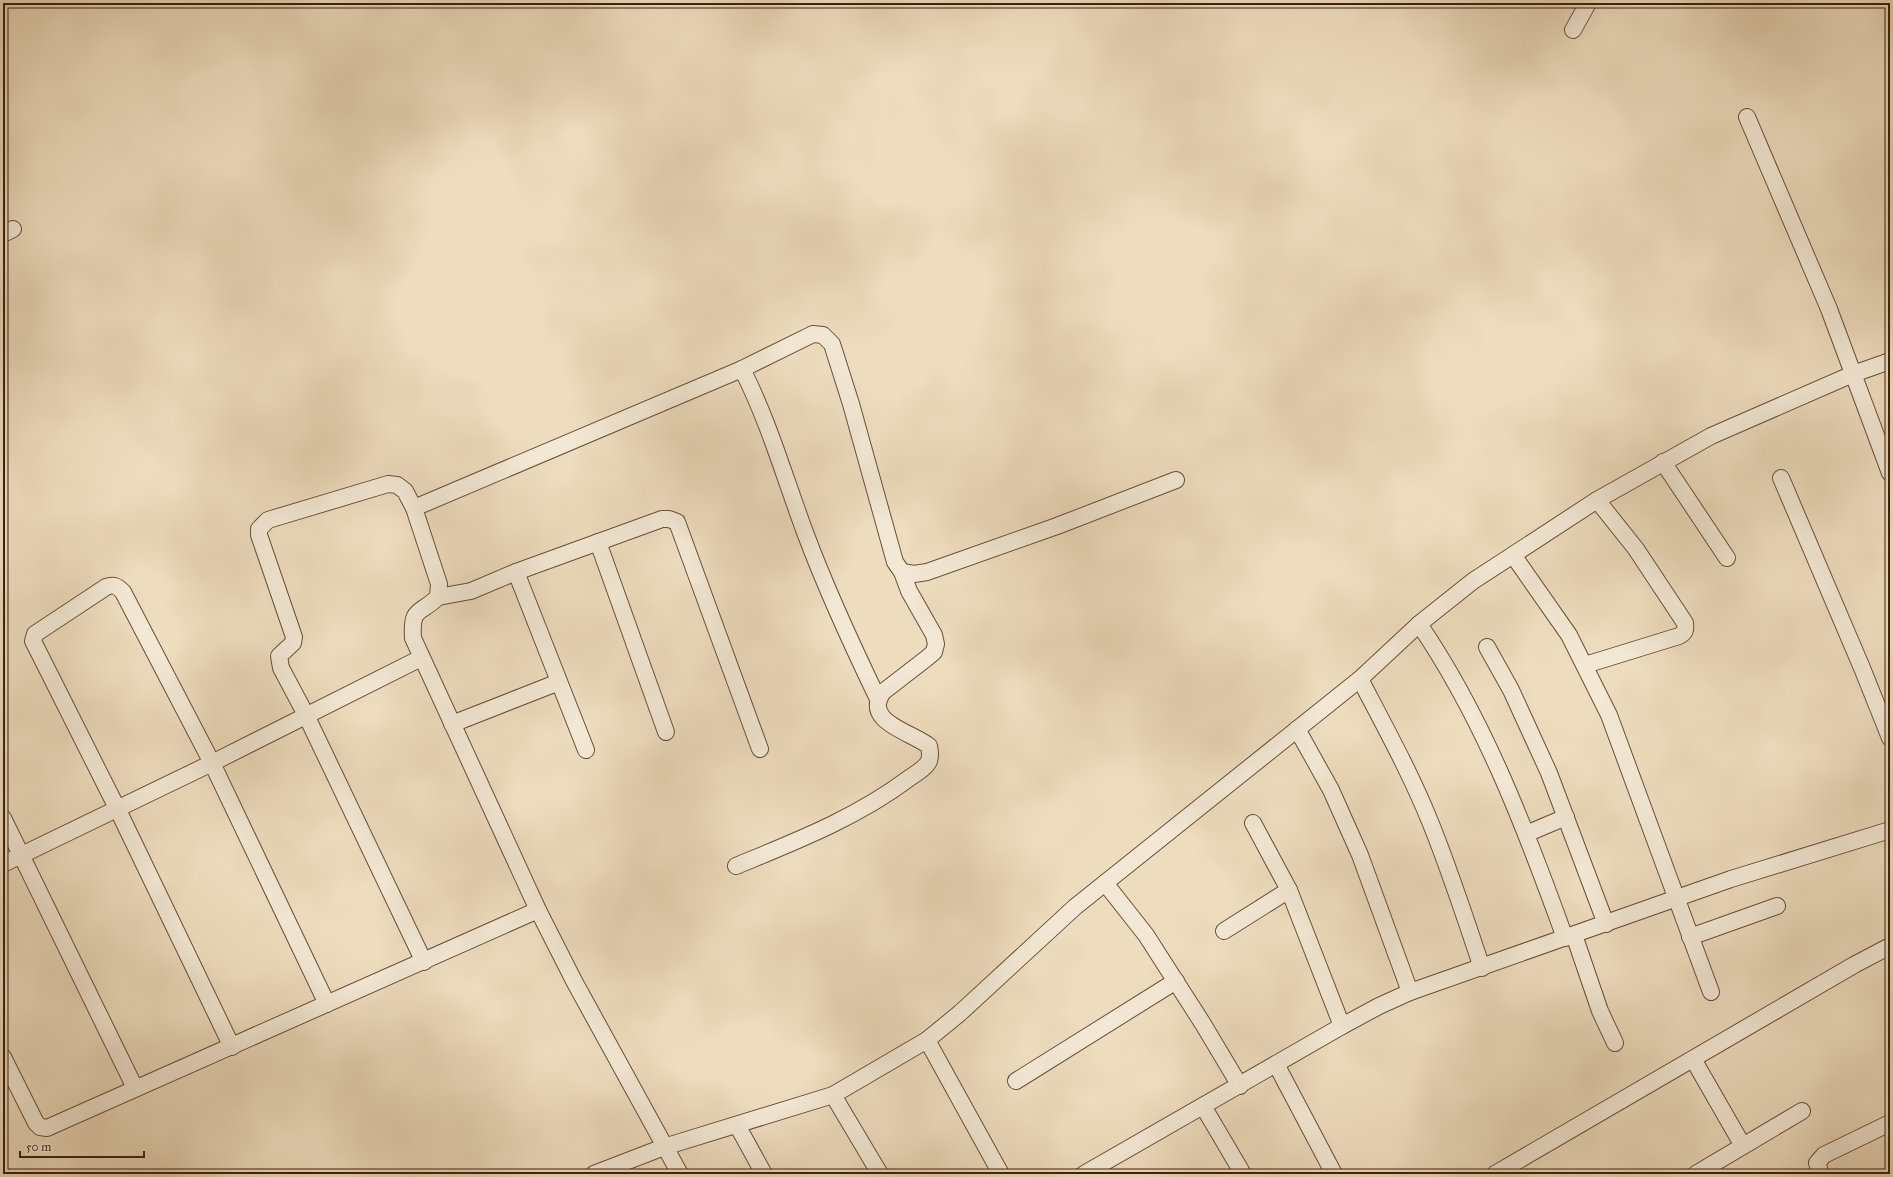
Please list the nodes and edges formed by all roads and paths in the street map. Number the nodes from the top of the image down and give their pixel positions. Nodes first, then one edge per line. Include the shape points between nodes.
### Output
1 (1588, 3) edge
2 (1572, 30) dead end
3 (1747, 117) dead end
4 (1890, 361) edge
5 (742, 369) junction
6 (1853, 374) junction
7 (1887, 456) edge
8 (1663, 462) junction
9 (1890, 473) edge
10 (1781, 478) dead end
11 (1176, 480) dead end
12 (1597, 500) junction
13 (414, 508) junction
14 (598, 542) junction
15 (1513, 555) junction
16 (1727, 558) dead end
17 (516, 572) junction
18 (902, 572) junction
19 (438, 597) junction
20 (1419, 624) junction
21 (1487, 647) dead end
22 (421, 658) junction
23 (1585, 665) junction
24 (1360, 679) junction
25 (559, 682) junction
26 (878, 698) junction
27 (306, 715) junction
28 (452, 724) junction
29 (1298, 729) junction
30 (666, 732) dead end
31 (1890, 738) edge
32 (760, 749) dead end
33 (586, 750) dead end
34 (212, 763) junction
35 (117, 808) junction
36 (1566, 817) junction
37 (3, 818) edge
38 (1254, 823) dead end
39 (1526, 834) junction
40 (1888, 834) edge
41 (20, 855) junction
42 (3, 864) edge
43 (736, 866) dead end
44 (1105, 883) junction
45 (1289, 890) junction
46 (1676, 899) junction
47 (1777, 906) dead end
48 (538, 910) junction
49 (1606, 924) junction
50 (1224, 931) dead end
51 (1569, 936) junction
52 (1690, 936) junction
53 (1890, 946) edge
54 (424, 962) junction
55 (1482, 968) junction
56 (1176, 981) junction
57 (1410, 992) junction
58 (1711, 992) dead end
59 (327, 1004) junction
60 (1342, 1026) junction
61 (928, 1040) junction
62 (1615, 1043) dead end
63 (232, 1047) junction
64 (3, 1056) edge
65 (1693, 1058) junction
66 (1276, 1064) junction
67 (1016, 1081) dead end
68 (1240, 1086) junction
69 (135, 1088) junction
70 (833, 1095) junction
71 (1202, 1106) junction
72 (1802, 1111) dead end
73 (1890, 1123) edge
74 (737, 1125) junction
75 (1743, 1146) junction
76 (664, 1147) junction
77 (594, 1174) edge
78 (680, 1174) edge
79 (764, 1174) edge
80 (880, 1174) edge
81 (1001, 1174) edge
82 (1084, 1174) edge
83 (1243, 1174) edge
84 (1334, 1174) edge
85 (1495, 1174) edge
86 (1696, 1174) edge
87 (1821, 1174) edge

1 - 2 street
3 - 6 street via 1829,309
4 - 6 street
5 - 13 street
5 - 18 street via 813,334 824,336 832,344 895,562
5 - 26 street via 766,422 828,591
6 - 7 street
6 - 8 street via 1711,436
7 - 9 street
8 - 12 street
8 - 16 street
10 - 31 street
11 - 18 street via 927,572
12 - 15 street
12 - 23 street via 1636,549 1686,628 1679,636
13 - 19 street via 439,584
13 - 27 street via 405,491 397,485 388,484 268,520 259,529 294,637 293,643 281,652 278,662
14 - 17 street
14 - 30 street
14 - 32 street via 662,519 677,522
15 - 20 street via 1473,581
15 - 23 street via 1569,635
17 - 19 street via 471,591
17 - 25 street
18 - 26 street via 909,591 934,635 936,644 934,652
19 - 22 street via 417,612 412,622 413,638
20 - 24 street
20 - 39 street via 1464,698
21 - 36 street via 1531,731
22 - 27 street
22 - 28 street
23 - 46 street via 1627,760
24 - 29 street
24 - 55 street via 1403,761 1431,824
25 - 28 street
25 - 33 street
26 - 43 street via 877,706 884,721 929,746 929,762 893,790 858,812 820,832
27 - 34 street
27 - 54 street
28 - 48 street
29 - 44 street
29 - 57 street via 1331,790 1360,855
34 - 35 street
34 - 35 street via 123,592 116,586 106,587 35,634 33,641
34 - 59 street
35 - 41 street
35 - 63 street
36 - 39 street
36 - 49 street
37 - 41 street
38 - 45 street
39 - 51 street
40 - 46 street via 1800,857
41 - 42 street
41 - 69 street
44 - 56 street via 1146,935
44 - 61 street
45 - 50 street
45 - 60 street
46 - 49 street
46 - 52 street
47 - 52 street
48 - 54 street
48 - 76 street
49 - 51 street
51 - 55 street
51 - 62 street
52 - 58 street
53 - 65 street
54 - 59 street
55 - 57 street
56 - 67 street
56 - 68 street
57 - 60 street
59 - 63 street
60 - 66 street
61 - 70 street
61 - 81 street
63 - 69 street
64 - 69 street via 40,1127 47,1128
65 - 75 street
65 - 85 street
66 - 68 street
66 - 84 street
68 - 71 street
70 - 74 street
70 - 80 street
71 - 82 street
71 - 83 street
72 - 75 street
73 - 87 street via 1824,1155 1817,1164
74 - 76 street
74 - 79 street
75 - 86 street
76 - 77 street
76 - 78 street

